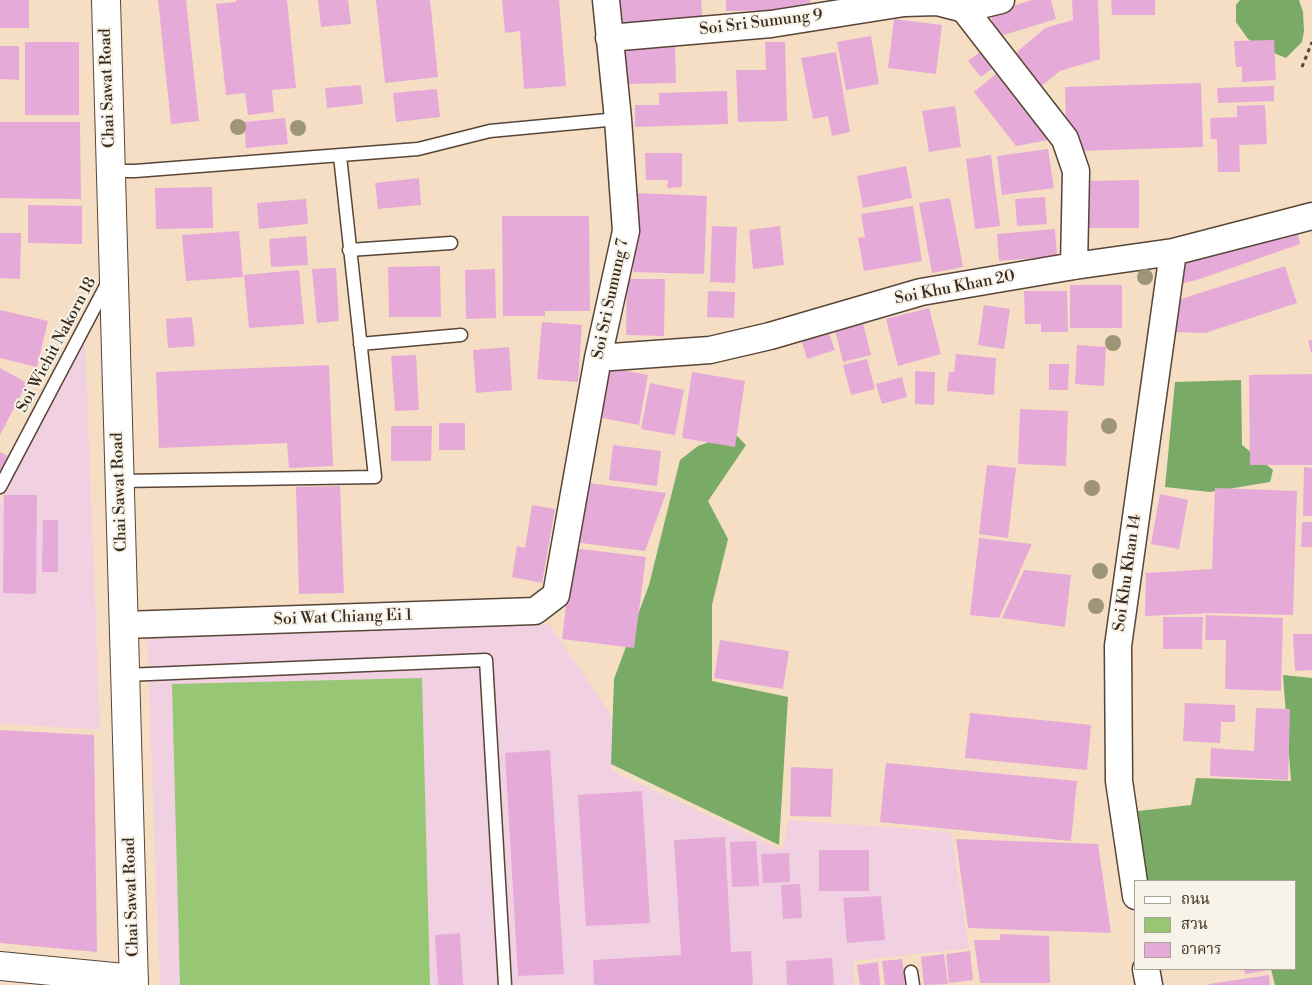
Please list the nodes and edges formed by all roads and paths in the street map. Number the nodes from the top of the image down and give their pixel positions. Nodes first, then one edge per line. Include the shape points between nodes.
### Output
1 (106, 0) edge
2 (606, 0) edge
3 (1001, 0) edge
4 (964, 9) junction
5 (609, 38) junction
6 (1312, 42) edge
7 (1302, 67) dead end
8 (618, 119) junction
9 (340, 156) junction
10 (111, 171) junction
11 (1312, 216) edge
12 (451, 243) dead end
13 (349, 250) junction
14 (1173, 252) junction
15 (1074, 266) junction
16 (114, 271) junction
17 (461, 334) dead end
18 (360, 344) junction
19 (598, 358) junction
20 (120, 481) junction
21 (0, 487) edge
22 (556, 595) joint
23 (124, 625) junction
24 (125, 675) junction
25 (1134, 882) edge
26 (0, 966) edge
27 (1146, 970) edge
28 (911, 972) dead end
29 (134, 982) edge
30 (505, 985) edge
31 (913, 985) edge
32 (1149, 985) edge

1 - 10 street, Chai Sawat Road
2 - 5 street, Soi Sri Sumung 7
3 - 4 street, Soi Sri Sumung 9
4 - 5 street, Soi Sri Sumung 9 via 937,2 904,3 771,24
4 - 15 street via 1065,139 1076,171
5 - 8 street, Soi Sri Sumung 7
6 - 7 path
8 - 9 lane via 490,130 418,149
8 - 19 street, Soi Sri Sumung 7 via 626,231
9 - 10 lane
9 - 13 lane
10 - 16 street, Chai Sawat Road
11 - 14 street, Soi Khu Khan 20
12 - 13 lane
13 - 18 lane
14 - 15 street, Soi Khu Khan 20
14 - 25 street, Soi Khu Khan 14 via 1118,646 1119,781
15 - 19 street, Soi Khu Khan 20 via 921,292 710,350
16 - 20 street, Chai Sawat Road
16 - 21 lane, Soi Wichit Nakorn 18
17 - 18 lane
18 - 20 lane via 375,476
19 - 22 street, Soi Sri Sumung 7
20 - 23 street, Chai Sawat Road
22 - 23 street, Soi Wat Chiang Ei 1 via 536,611
23 - 24 street, Chai Sawat Road
24 - 29 street, Chai Sawat Road
24 - 30 lane via 486,660
26 - 29 street
27 - 32 street
28 - 31 lane

